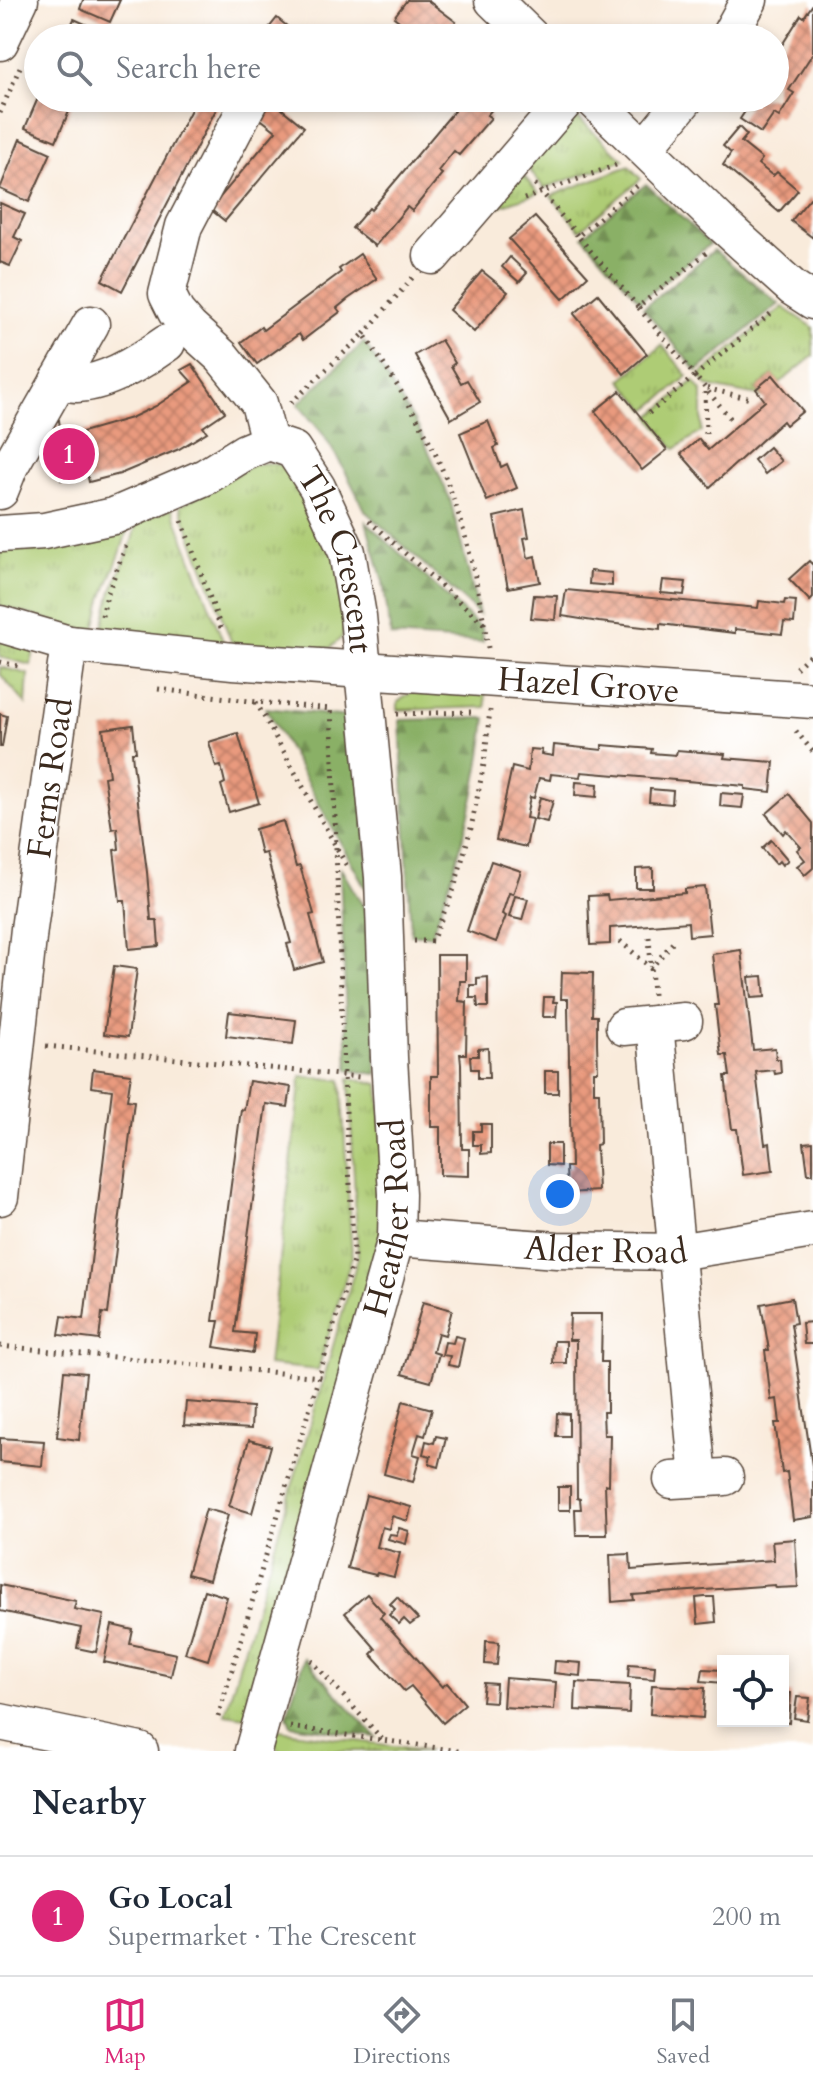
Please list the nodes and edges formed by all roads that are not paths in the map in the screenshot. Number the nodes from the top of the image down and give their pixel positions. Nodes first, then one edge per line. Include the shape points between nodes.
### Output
1 (20, 0) edge
2 (493, 0) edge
3 (749, 0) edge
4 (518, 24) edge
5 (736, 24) edge
6 (0, 42) edge
7 (244, 112) edge
8 (556, 112) edge
9 (607, 112) edge
10 (678, 112) edge
11 (652, 155) junction
12 (432, 256) road end
13 (805, 296) edge
14 (91, 324) dead end
15 (167, 343) dead end
16 (58, 381) junction
17 (267, 435) junction
18 (0, 491) edge
19 (0, 534) edge
20 (0, 624) edge
21 (69, 644) junction
22 (347, 669) junction
23 (813, 700) edge
24 (654, 1024) road end
25 (0, 1197) edge
26 (813, 1230) edge
27 (396, 1238) junction
28 (677, 1252) junction
29 (699, 1478) dead end
30 (0, 1722) edge
31 (257, 1737) edge
32 (140, 1751) edge

1 - 6 street
2 - 4 street
3 - 5 street
7 - 17 street via 184,226 167,294 176,312 259,403
8 - 12 street
9 - 11 street
10 - 11 street
11 - 13 street
14 - 16 street
15 - 16 street via 111,375 75,384
16 - 18 street
17 - 19 street, The Crescent via 205,477 114,516
17 - 22 street, The Crescent via 293,450 347,552 358,616
20 - 21 street, The Crescent
21 - 22 street, The Crescent
21 - 25 street, Ferns Road via 29,929
22 - 23 street, Hazel Grove via 490,696
22 - 27 street, Heather Road via 368,714 383,877
24 - 28 street
26 - 28 street, Alder Road
27 - 28 street, Alder Road
27 - 31 street, Heather Road
28 - 29 street
30 - 32 street

